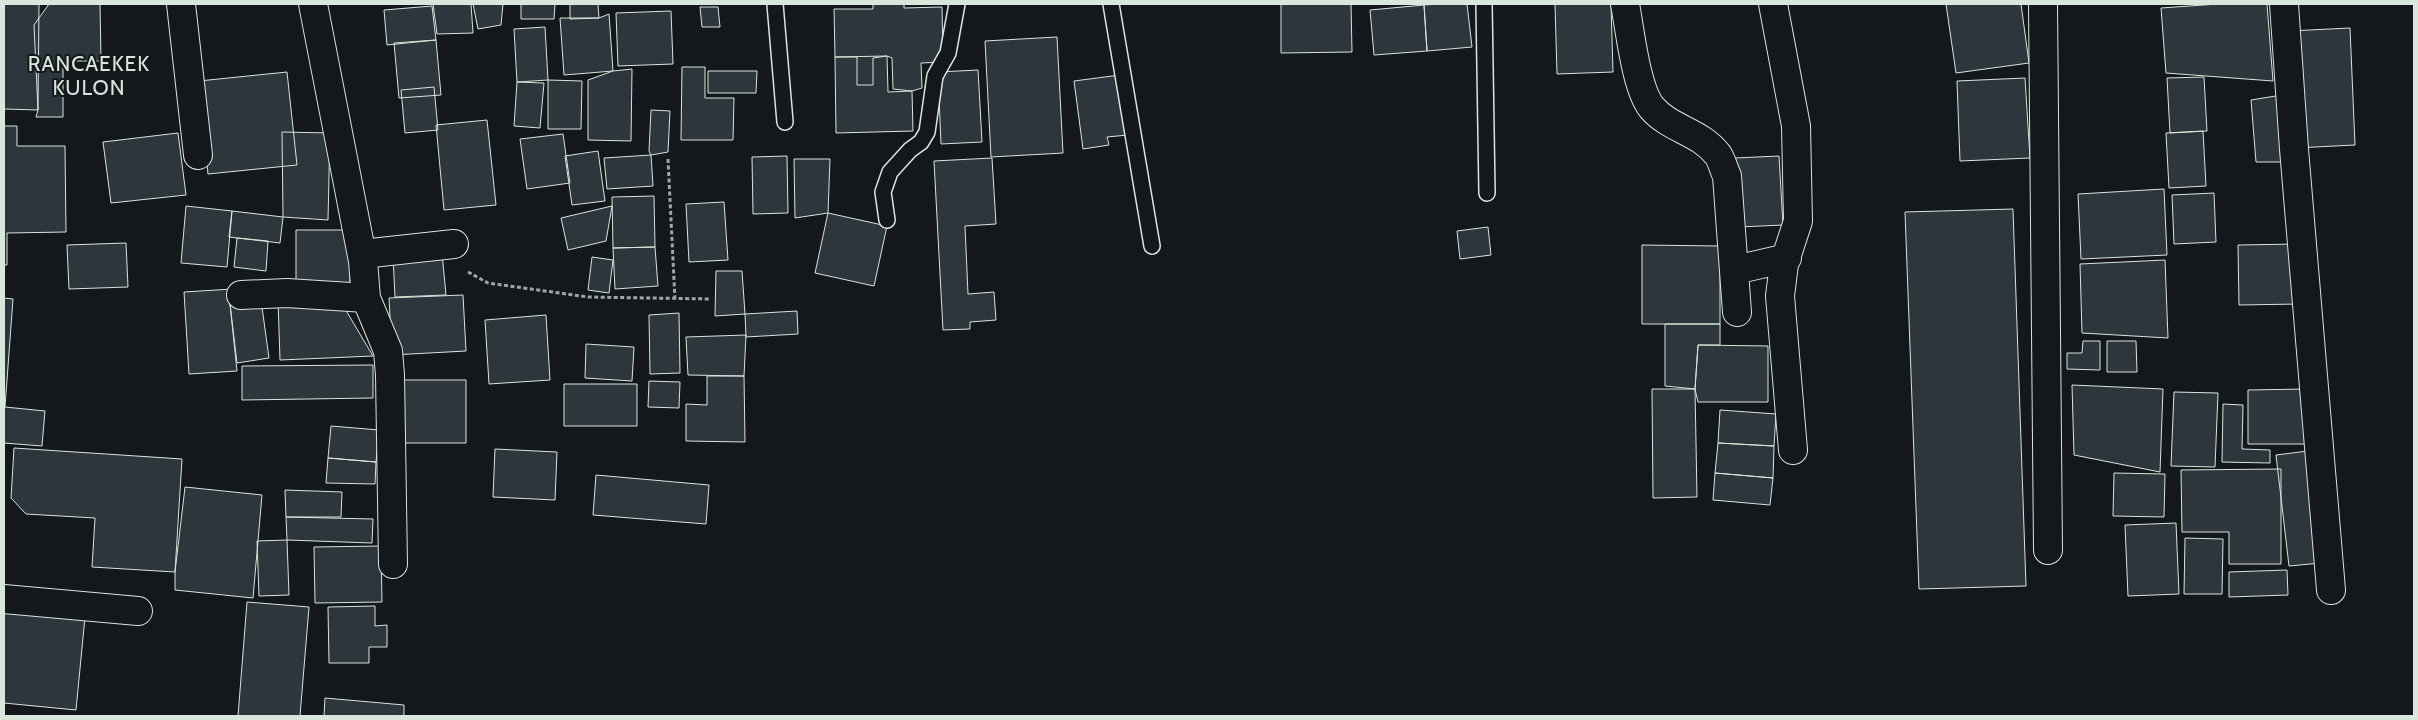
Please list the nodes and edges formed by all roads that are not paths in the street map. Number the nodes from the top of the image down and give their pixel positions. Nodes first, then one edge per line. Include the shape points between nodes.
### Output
1 (181, 4) edge
2 (313, 4) edge
3 (774, 4) edge
4 (957, 4) edge
5 (1111, 4) edge
6 (1484, 4) edge
7 (1625, 4) edge
8 (1773, 4) edge
9 (2043, 4) edge
10 (2284, 4) edge
11 (785, 122) dead end
12 (198, 155) dead end
13 (1487, 193) dead end
14 (887, 220) dead end
15 (454, 244) road end
16 (1152, 246) dead end
17 (362, 254) junction
18 (1787, 258) junction
19 (1735, 270) junction
20 (241, 295) dead end
21 (366, 298) junction
22 (1737, 312) dead end
23 (1793, 450) dead end
24 (2048, 550) dead end
25 (394, 564) dead end
26 (2331, 590) dead end
27 (4, 599) edge
28 (138, 611) dead end

1 - 12 street
2 - 17 street
3 - 11 lane
4 - 14 lane via 948,53 935,76 927,132 890,172 883,192
5 - 16 lane
6 - 13 lane
7 - 19 street via 1642,89 1652,108 1671,123 1706,142 1719,156 1727,176
8 - 18 street via 1796,126 1798,222
9 - 24 street
10 - 26 street
15 - 17 street
17 - 21 street
18 - 19 street
18 - 23 street via 1780,279 1780,296
19 - 22 street
20 - 21 street
21 - 25 street via 388,351
27 - 28 street

